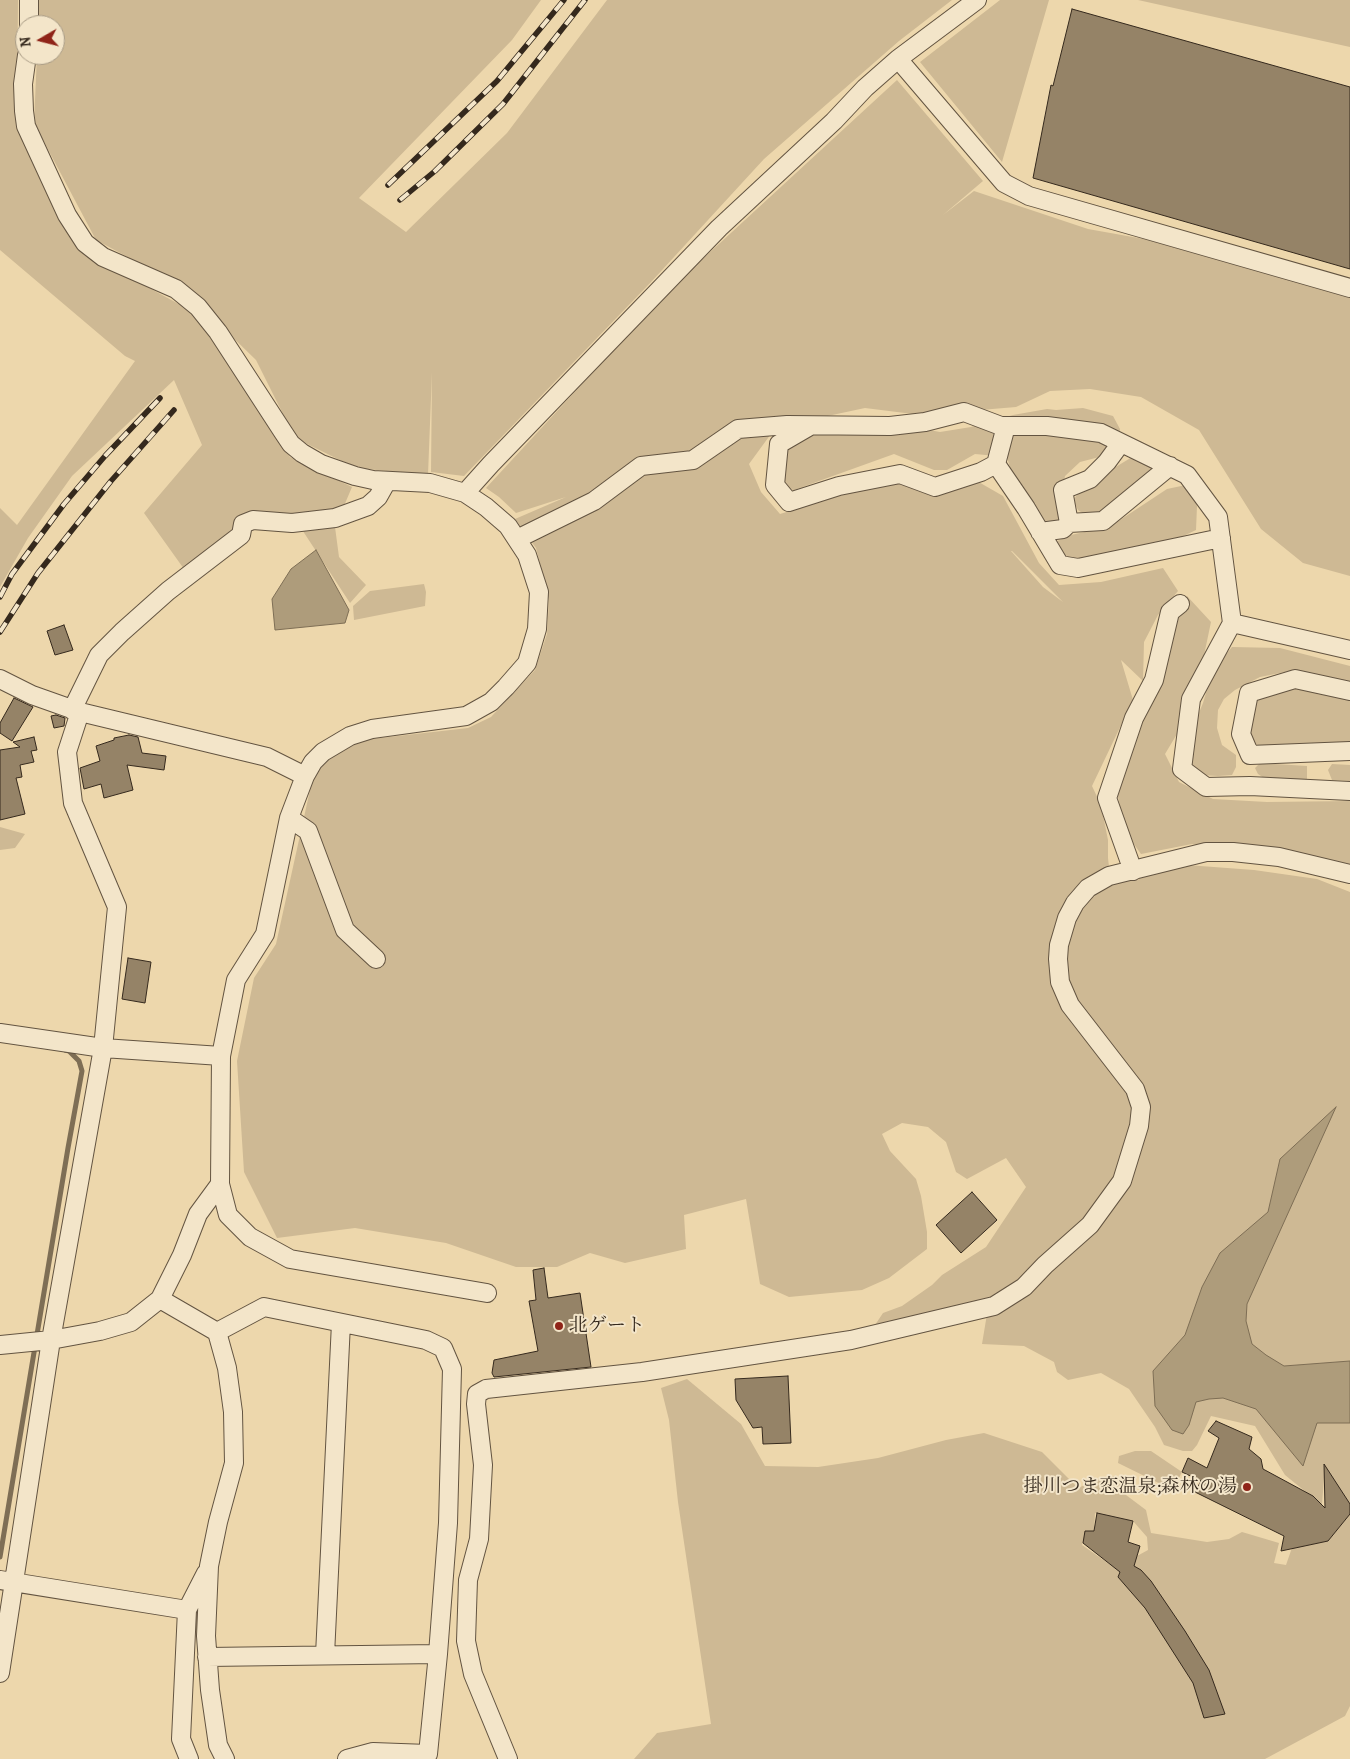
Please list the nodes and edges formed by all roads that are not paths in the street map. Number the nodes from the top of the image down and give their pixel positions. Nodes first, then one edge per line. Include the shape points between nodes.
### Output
1 (29, 0) edge
2 (977, 0) edge
3 (30, 15) edge
4 (898, 59) junction
5 (26, 65) edge
6 (1350, 288) edge
7 (811, 426) junction
8 (1006, 426) junction
9 (1120, 443) junction
10 (996, 464) junction
11 (1170, 466) junction
12 (387, 481) junction
13 (465, 493) junction
14 (1069, 523) junction
15 (1040, 532) junction
16 (1221, 538) junction
17 (517, 539) junction
18 (1180, 604) dead end
19 (1232, 623) junction
20 (1350, 650) edge
21 (0, 680) edge
22 (1350, 691) edge
23 (76, 711) junction
24 (1350, 751) edge
25 (304, 776) junction
26 (1350, 791) edge
27 (289, 818) junction
28 (1133, 871) junction
29 (1350, 874) edge
30 (376, 959) dead end
31 (0, 1033) edge
32 (103, 1048) junction
33 (221, 1056) junction
34 (220, 1184) junction
35 (487, 1292) dead end
36 (160, 1299) junction
37 (341, 1323) junction
38 (217, 1332) junction
39 (51, 1340) junction
40 (0, 1345) edge
41 (210, 1566) junction
42 (7, 1581) edge
43 (187, 1610) junction
44 (438, 1654) junction
45 (324, 1655) junction
46 (207, 1656) junction
47 (0, 1673) edge
48 (189, 1759) edge
49 (226, 1759) edge
50 (347, 1759) edge
51 (508, 1759) edge

1 - 3 street
2 - 4 street
4 - 6 street via 1004,183 1029,196
4 - 13 street via 719,228
5 - 12 street via 23,84 26,126 67,215 85,243 103,257 176,288 198,307 297,448 322,464 355,476
7 - 8 street via 890,426 925,422 964,412
7 - 10 street via 779,444 776,484 789,502 839,486 900,474 936,487
7 - 17 street via 738,429 693,460 641,466 594,501
8 - 9 street via 1047,426 1101,433
8 - 10 street
9 - 11 street
9 - 14 street via 1090,479 1062,490
10 - 15 street
11 - 14 street via 1103,521
11 - 16 street via 1187,475 1218,517
12 - 13 street via 430,483
12 - 23 street via 378,497 368,506 334,518 292,523 252,520 243,524 241,536 168,591 100,655
13 - 17 street via 508,526
14 - 15 street via 1063,529
15 - 16 street via 1060,565 1078,568
16 - 19 street
17 - 25 street via 527,555 539,592 537,629 527,663 506,687 491,702 466,716 372,729 350,736 323,752
18 - 28 street via 1170,612 1154,680 1134,718 1107,798
19 - 20 street
19 - 26 street via 1191,699 1182,769 1206,787
21 - 23 street
22 - 24 street via 1295,679 1249,693 1241,734 1250,755
23 - 25 street via 267,757
23 - 32 street via 67,752 73,803 117,907
25 - 27 street
27 - 30 street via 308,830 346,930
27 - 33 street via 264,934 236,980
28 - 29 street via 1206,852 1233,852 1279,857
28 - 51 street via 1109,876 1088,888 1075,903 1067,918 1058,959 1060,982 1070,1005 1135,1089 1141,1107 1139,1126 1122,1181 1090,1225 1024,1287 994,1306 851,1340 642,1372 486,1389 477,1394 483,1465 479,1539 468,1580 466,1641 473,1674
31 - 32 street
32 - 33 street
32 - 39 street
33 - 34 street
34 - 35 street via 228,1215 250,1237 290,1259
34 - 36 street via 198,1214
36 - 38 street
36 - 39 street via 131,1322
37 - 38 street via 264,1307
37 - 44 street via 426,1340 443,1348 452,1369 448,1523
37 - 45 street
38 - 41 street via 227,1368 233,1412 234,1463
39 - 40 street
39 - 42 street
41 - 43 street
41 - 46 street
42 - 43 street
42 - 47 street
43 - 48 street via 181,1740
44 - 45 street
44 - 50 street via 428,1754 373,1752
45 - 46 street
46 - 49 street via 218,1745

